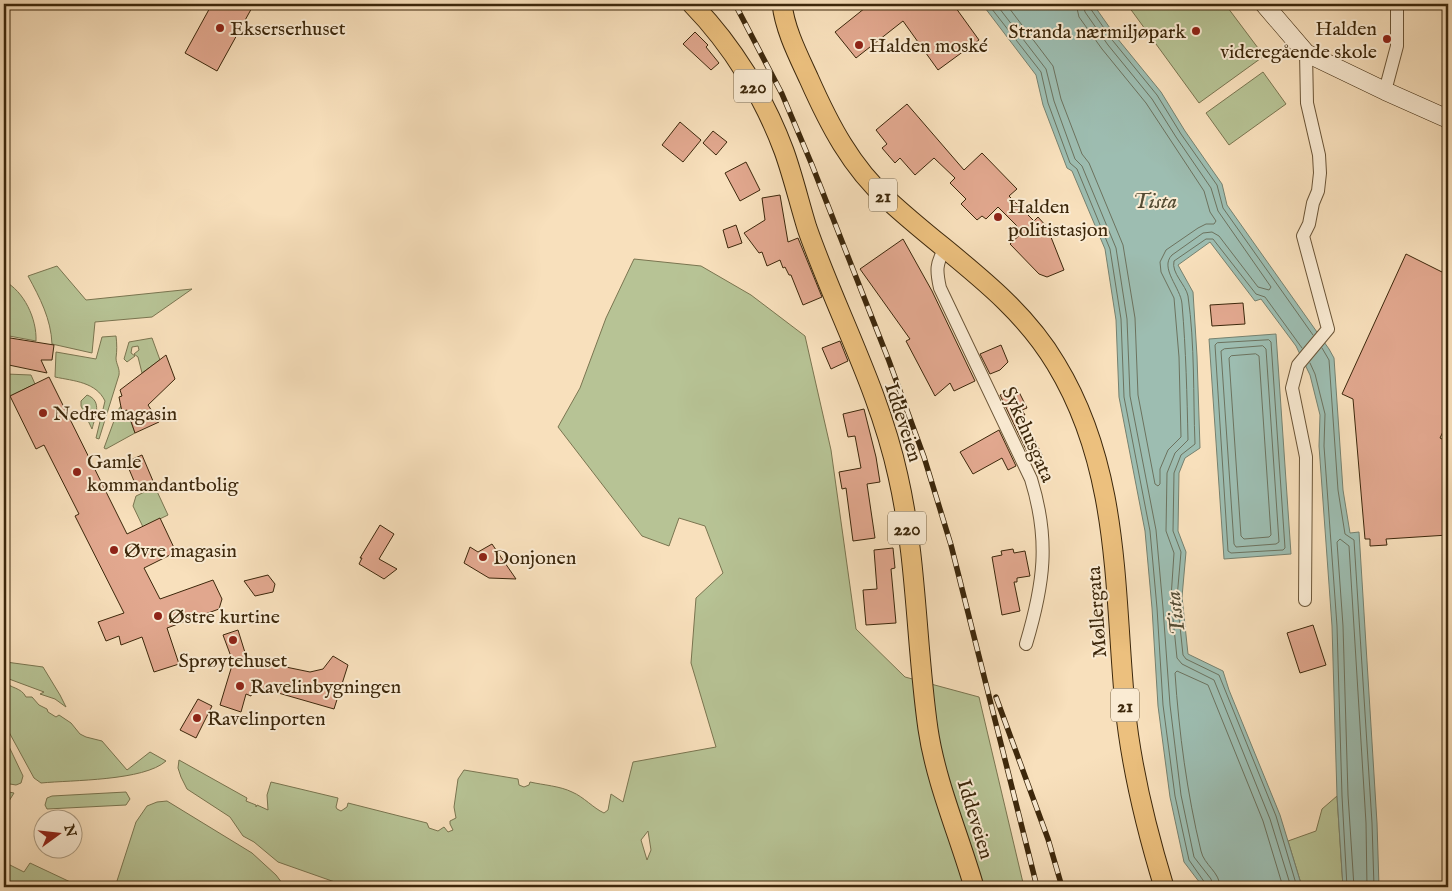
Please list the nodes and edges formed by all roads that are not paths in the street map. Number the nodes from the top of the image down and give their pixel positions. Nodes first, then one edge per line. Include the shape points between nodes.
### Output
1 (692, 4) edge
2 (782, 4) edge
3 (1264, 4) edge
4 (1397, 4) edge
5 (1306, 53) junction
6 (1385, 92) junction
7 (1448, 119) edge
8 (945, 248) junction
9 (1305, 600) dead end
10 (1026, 644) dead end
11 (974, 887) edge
12 (1164, 887) edge

1 - 11 main road, Iddeveien / 220 via 742,66 775,129 823,271 886,431 906,526 933,753
2 - 8 main road, 21 via 794,46 840,143 887,199
3 - 5 street
4 - 6 street via 1397,46
5 - 6 street
5 - 9 street via 1307,103 1320,173 1318,191 1303,236 1328,329 1298,365 1292,388 1306,457
6 - 7 street
8 - 10 street, Sykehusgata via 936,273 940,288 1036,495 1042,525 1043,561 1037,608
8 - 12 main road, Møllergata / 21 via 1009,304 1042,344 1056,364 1084,421 1094,450 1114,553 1131,748 1147,830

